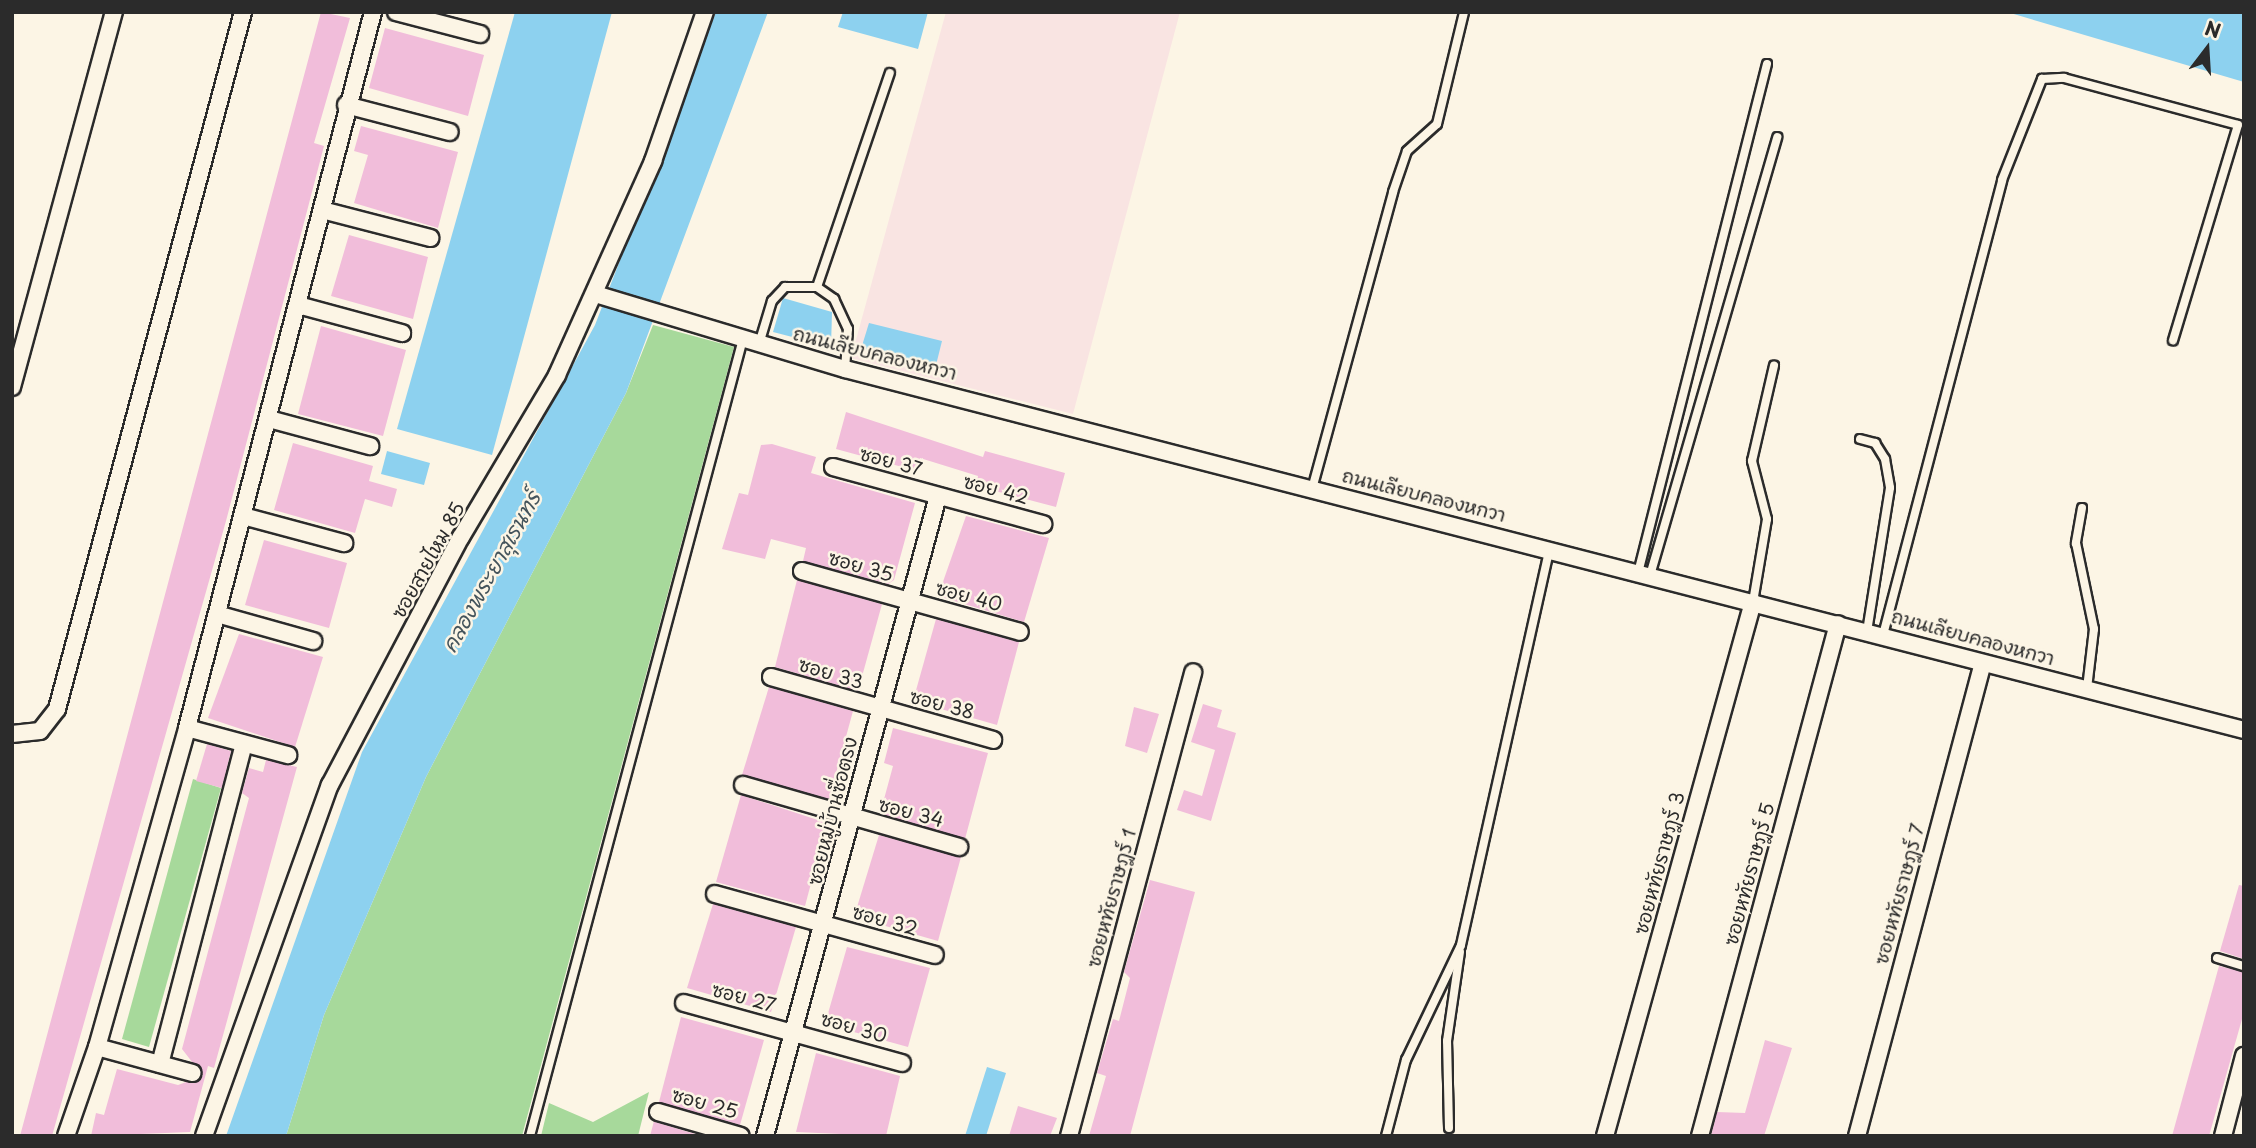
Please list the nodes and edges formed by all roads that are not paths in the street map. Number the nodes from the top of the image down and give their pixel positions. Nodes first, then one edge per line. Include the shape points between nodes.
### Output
1 (114, 12) edge
2 (243, 12) edge
3 (373, 12) edge
4 (396, 12) edge
5 (705, 12) edge
6 (1464, 12) edge
7 (480, 34) dead end
8 (1767, 64) dead end
9 (890, 73) dead end
10 (346, 105) junction
11 (450, 132) dead end
12 (1777, 137) dead end
13 (322, 210) junction
14 (430, 238) dead end
15 (817, 287) junction
16 (601, 297) junction
17 (298, 305) junction
18 (402, 333) dead end
19 (2174, 340) dead end
20 (751, 341) junction
21 (1774, 366) dead end
22 (845, 369) junction
23 (12, 387) edge
24 (269, 419) junction
25 (1860, 439) dead end
26 (370, 446) dead end
27 (832, 467) dead end
28 (1312, 489) junction
29 (938, 496) junction
30 (2082, 508) dead end
31 (243, 516) junction
32 (1043, 524) dead end
33 (344, 543) dead end
34 (1549, 547) junction
35 (802, 570) dead end
36 (1645, 571) junction
37 (908, 602) junction
38 (1753, 602) junction
39 (217, 614) junction
40 (1838, 624) junction
41 (1020, 632) dead end
42 (1875, 633) junction
43 (313, 641) dead end
44 (1983, 664) junction
45 (1193, 671) dead end
46 (771, 677) dead end
47 (2087, 689) junction
48 (880, 710) junction
49 (187, 728) junction
50 (2244, 730) edge
51 (12, 734) edge
52 (993, 740) dead end
53 (244, 744) junction
54 (288, 755) dead end
55 (743, 785) dead end
56 (853, 818) junction
57 (959, 847) dead end
58 (715, 894) dead end
59 (824, 925) junction
60 (1461, 945) junction
61 (934, 956) dead end
62 (2217, 958) dead end
63 (2244, 966) edge
64 (684, 1003) dead end
65 (794, 1032) junction
66 (97, 1047) junction
67 (2244, 1056) edge
68 (902, 1063) dead end
69 (160, 1064) junction
70 (193, 1073) dead end
71 (658, 1112) dead end
72 (1449, 1128) dead end
73 (66, 1136) edge
74 (204, 1136) edge
75 (530, 1136) edge
76 (741, 1136) edge
77 (765, 1136) edge
78 (1069, 1136) edge
79 (1386, 1136) edge
80 (1605, 1136) edge
81 (1700, 1136) edge
82 (1857, 1136) edge
83 (2223, 1136) edge

1 - 23 street
2 - 51 street via 57,709 40,731
3 - 10 street
4 - 7 street
5 - 16 street, ซอยสายไหม 85
6 - 28 lane via 1437,124 1407,152 1393,192
8 - 36 lane
9 - 15 lane
10 - 11 street
10 - 13 street
12 - 36 lane
13 - 14 street
13 - 17 street
15 - 20 lane via 785,287 772,301
15 - 22 lane via 834,299 848,329
16 - 20 street, ถนนเลียบคลองหกวา
16 - 74 street, ซอยสายไหม 85 via 509,467 461,537 330,785
17 - 18 street
17 - 24 street
19 - 42 lane via 2238,125 2064,78 2042,79 2002,180
20 - 22 street, ถนนเลียบคลองหกวา
20 - 75 lane
21 - 38 lane via 1752,461 1767,519
22 - 28 street, ถนนเลียบคลองหกวา
24 - 26 street
24 - 31 street
25 - 42 lane via 1875,443 1885,459 1890,488
27 - 29 street, ซอย 37
28 - 34 street, ถนนเลียบคลองหกวา
29 - 32 street, ซอย 42
29 - 37 street, ซอยหมู่บ้านซื่อตรง
30 - 47 lane via 2076,543 2094,629
31 - 33 street
31 - 39 street
34 - 36 street, ถนนเลียบคลองหกวา
34 - 60 lane
35 - 37 street, ซอย 35
36 - 38 street, ถนนเลียบคลองหกวา
37 - 41 street, ซอย 40
37 - 48 street, ซอยหมู่บ้านซื่อตรง
38 - 40 street, ถนนเลียบคลองหกวา
38 - 80 street, ซอยหทัยราษฎร์ 3
39 - 43 street
39 - 49 street
40 - 42 street, ถนนเลียบคลองหกวา
40 - 81 street, ซอยหทัยราษฎร์ 5
42 - 44 street, ถนนเลียบคลองหกวา
44 - 47 street, ถนนเลียบคลองหกวา
44 - 82 street, ซอยหทัยราษฎร์ 7
45 - 78 street, ซอยหทัยราษฎร์ 1
46 - 48 street, ซอย 33
47 - 50 street, ถนนเลียบคลองหกวา
48 - 52 street, ซอย 38
48 - 56 street, ซอยหมู่บ้านซื่อตรง
49 - 53 street
49 - 66 street
53 - 54 street
53 - 69 street
55 - 56 street, ซอย 34
56 - 57 street, ซอย 34
56 - 59 street, ซอยหมู่บ้านซื่อตรง
58 - 59 street, ซอย 32
59 - 61 street, ซอย 32
59 - 65 street, ซอยหมู่บ้านซื่อตรง
60 - 72 lane via 1447,1041
60 - 79 lane via 1406,1060
62 - 63 lane
64 - 65 street, ซอย 27
65 - 68 street, ซอย 30
65 - 77 street, ซอยหมู่บ้านซื่อตรง
66 - 69 street
66 - 73 street
67 - 83 street
69 - 70 street
71 - 76 street, ซอย 25

